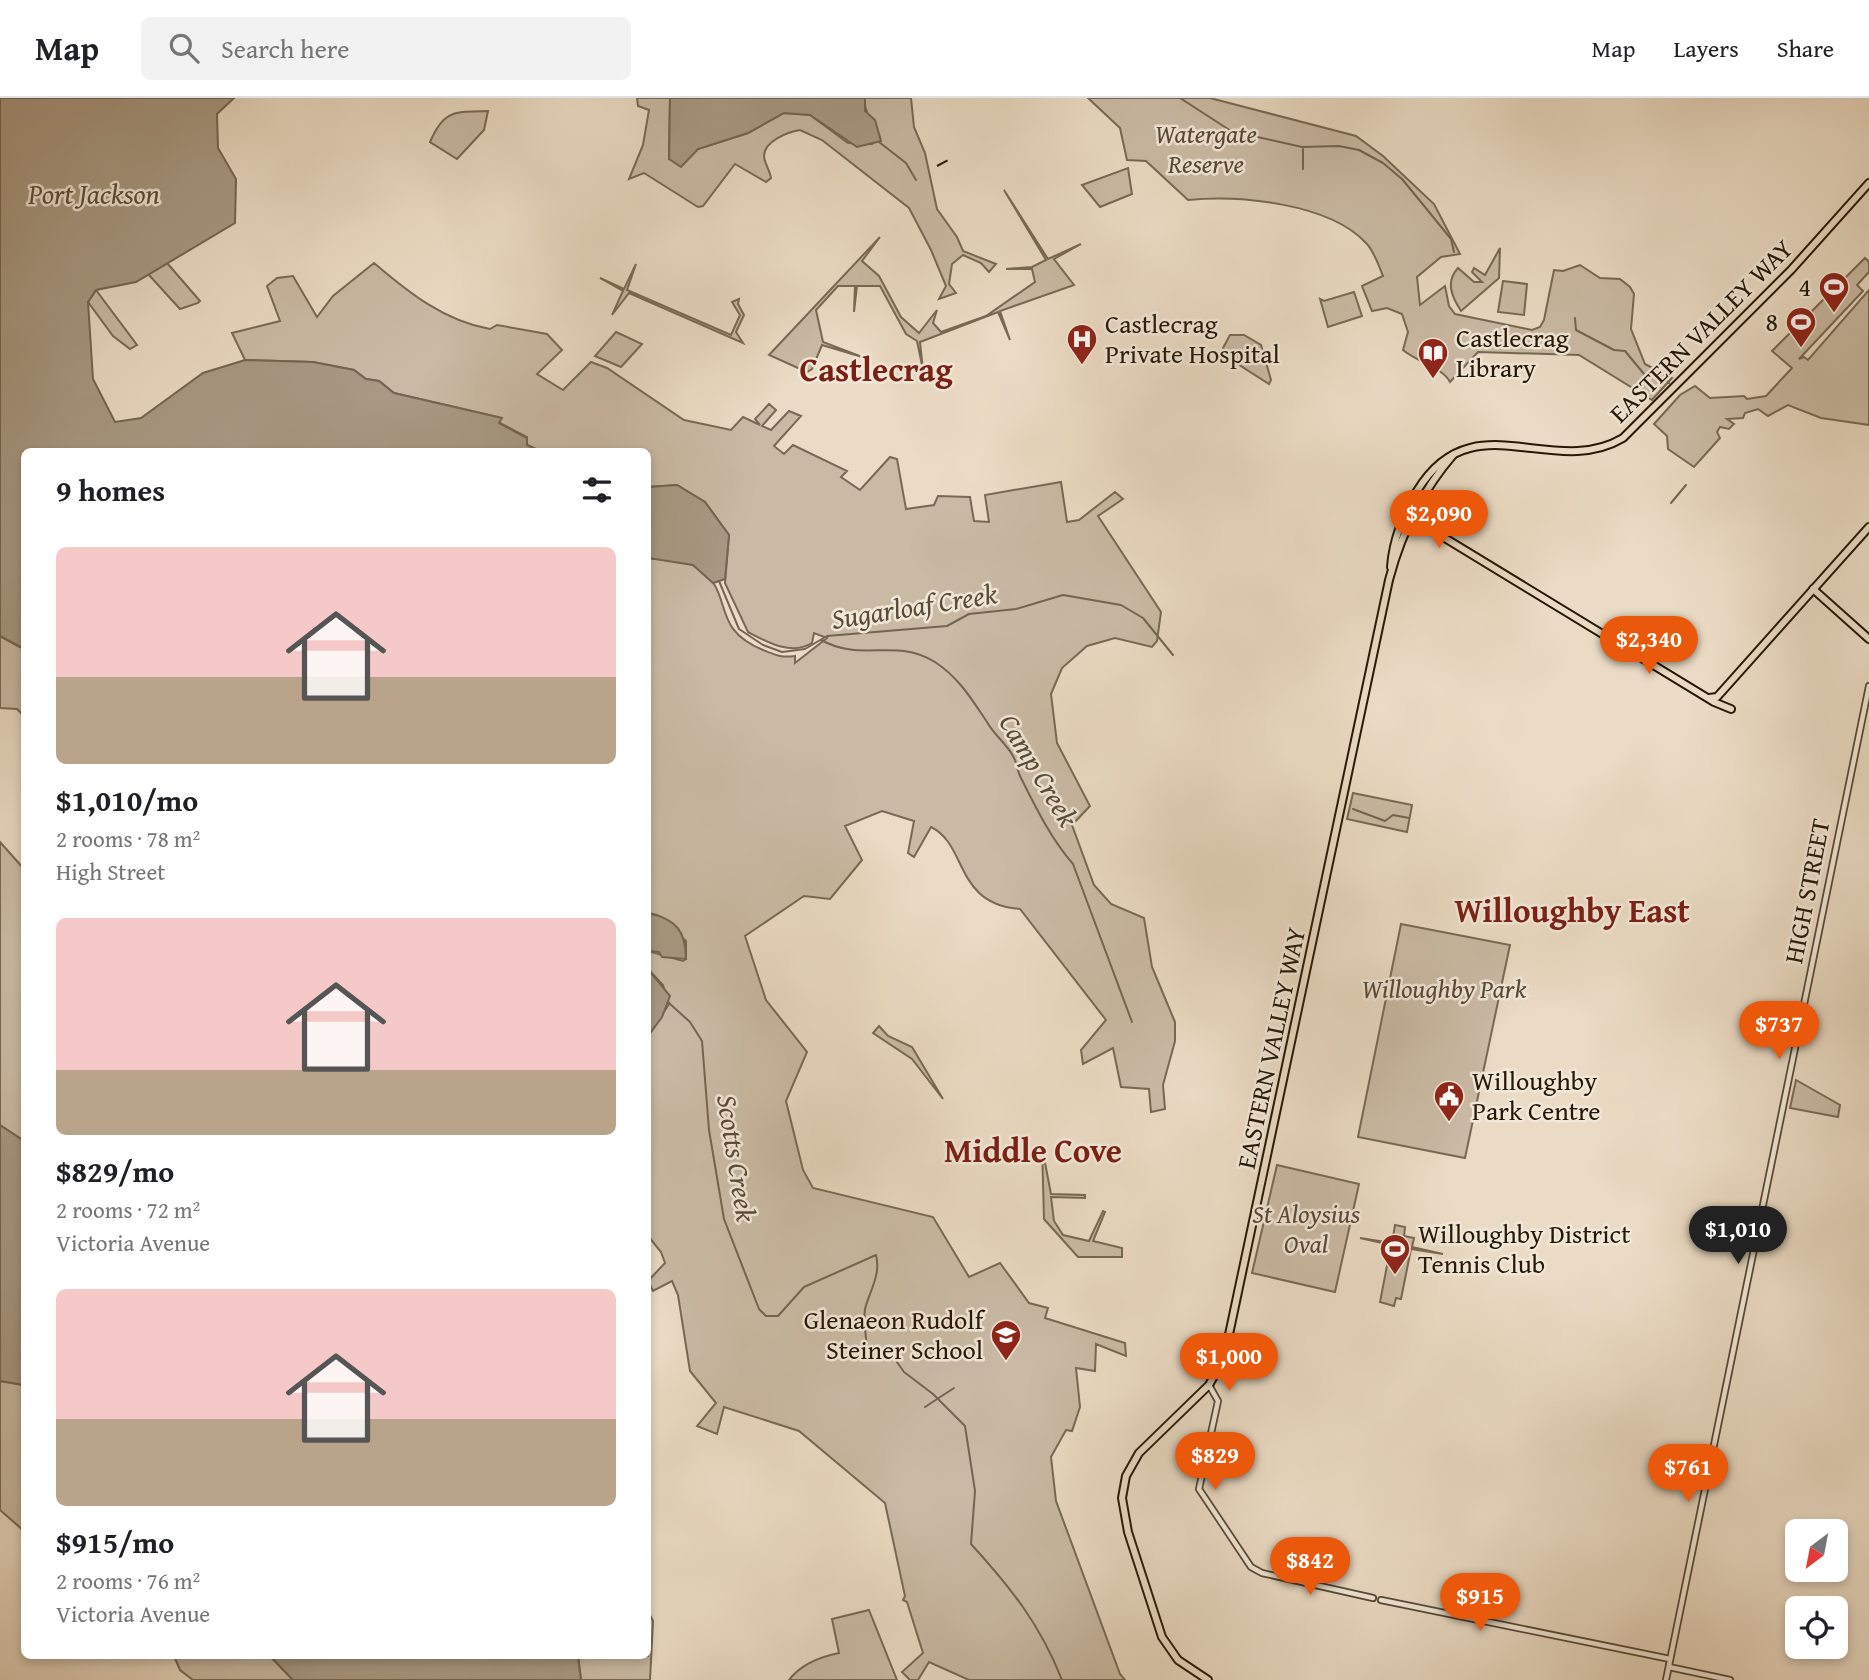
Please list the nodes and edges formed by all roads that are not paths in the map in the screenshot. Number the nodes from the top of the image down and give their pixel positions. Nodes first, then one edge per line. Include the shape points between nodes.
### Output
1 (1869, 183) edge
2 (1453, 456) junction
3 (1405, 513) junction
4 (1412, 518) junction
5 (1869, 527) edge
6 (1391, 572) junction
7 (1813, 589) junction
8 (1869, 639) edge
9 (1869, 686) edge
10 (1720, 692) junction
11 (1706, 695) junction
12 (1209, 1385) junction
13 (1670, 1659) junction
14 (1669, 1667) junction
15 (1208, 1680) edge
16 (1666, 1680) edge
17 (1730, 1680) edge

1 - 2 main road, EASTERN VALLEY WAY via 1791,270 1623,438 1588,451 1491,443
2 - 3 main road, EASTERN VALLEY WAY via 1433,469
2 - 4 main road, EASTERN VALLEY WAY via 1433,479
3 - 4 street
3 - 6 main road, EASTERN VALLEY WAY via 1394,541
4 - 6 main road, EASTERN VALLEY WAY
4 - 11 main road
5 - 7 main road
6 - 12 main road, EASTERN VALLEY WAY via 1232,1323 1222,1363
7 - 8 main road
7 - 10 main road
9 - 13 street, HIGH STREET
10 - 11 main road
10 - 11 main road
10 - 11 main road via 1724,704
12 - 13 street via 1218,1401 1199,1489 1251,1567 1376,1602
12 - 15 main road, EASTERN VALLEY WAY via 1139,1453 1126,1476 1122,1498 1128,1532 1162,1637 1178,1661
13 - 14 street, HIGH STREET
14 - 16 street, HIGH STREET
14 - 17 street

